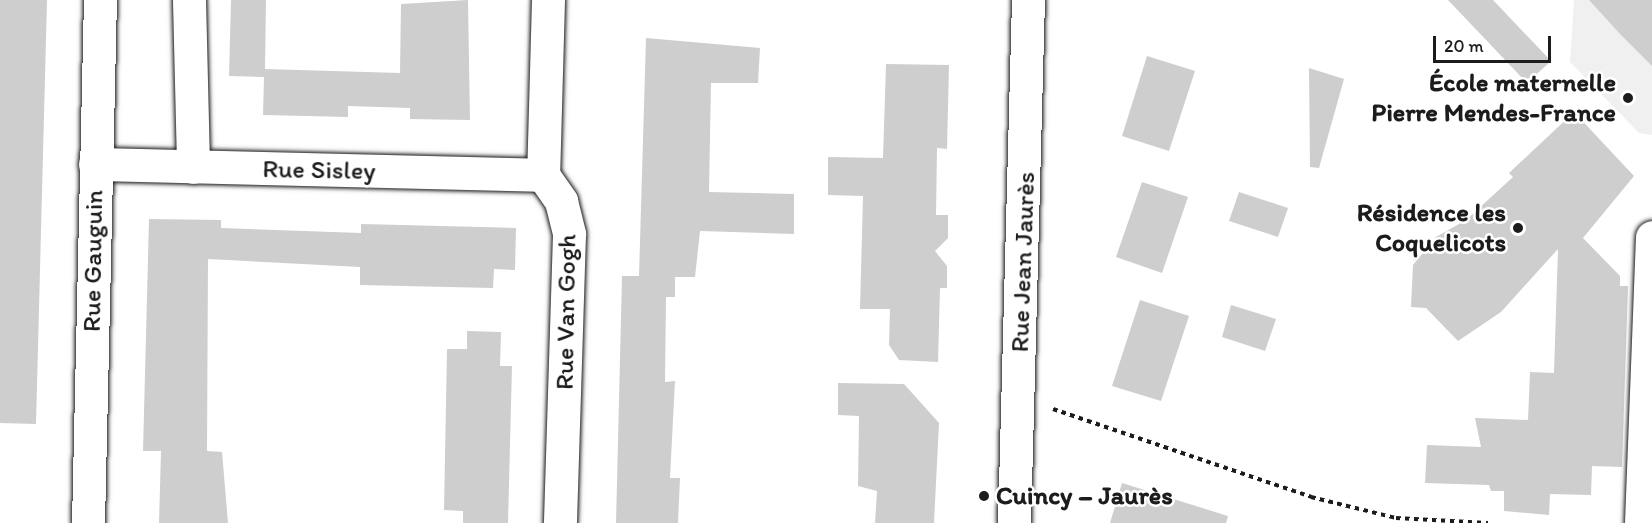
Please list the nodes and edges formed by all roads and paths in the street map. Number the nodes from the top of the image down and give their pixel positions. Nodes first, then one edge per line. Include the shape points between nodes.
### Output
1 (100, 0) edge
2 (189, 0) edge
3 (548, 0) edge
4 (1028, 0) edge
5 (96, 164) junction
6 (193, 167) junction
7 (543, 175) junction
8 (1652, 237) edge
9 (1018, 398) junction
10 (88, 523) edge
11 (560, 523) edge
12 (1014, 523) edge
13 (1488, 523) edge
14 (1641, 523) edge

1 - 5 street, Rue Gauguin
2 - 6 street
3 - 7 street
4 - 9 street, Rue Jean Jaurès
5 - 6 street, Rue Sisley
5 - 10 street, Rue Gauguin
6 - 7 street, Rue Sisley
7 - 11 street, Rue Van Gogh via 561,201 569,234
8 - 14 street
9 - 12 street, Rue Jean Jaurès
9 - 13 path via 1311,497 1396,518

